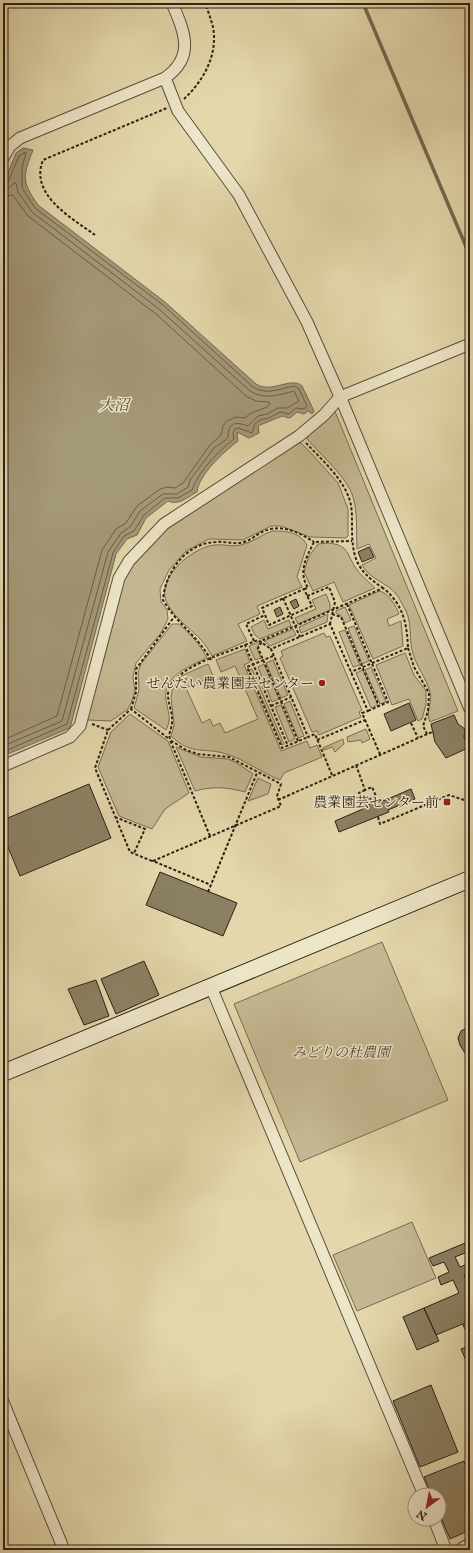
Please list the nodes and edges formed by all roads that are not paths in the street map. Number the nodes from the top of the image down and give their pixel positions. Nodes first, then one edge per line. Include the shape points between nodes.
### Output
1 (172, 3) edge
2 (166, 80) junction
3 (3, 158) edge
4 (470, 344) edge
5 (340, 397) junction
6 (470, 709) edge
7 (3, 766) edge
8 (470, 879) edge
9 (211, 987) junction
10 (3, 1073) edge
11 (3, 1402) edge
12 (421, 1487) edge
13 (437, 1527) edge
14 (470, 1547) edge
15 (64, 1550) edge
16 (446, 1550) edge
17 (464, 1550) edge

1 - 2 street via 186,40 184,56 176,71
2 - 3 street via 20,138 10,146
2 - 5 street via 174,102 239,195 307,322
4 - 5 street
5 - 6 street
5 - 7 street via 324,415 299,436 164,524 122,570 118,578 81,720 75,733
8 - 9 street
9 - 10 street
9 - 12 street
11 - 15 street
13 - 16 street
14 - 17 street

